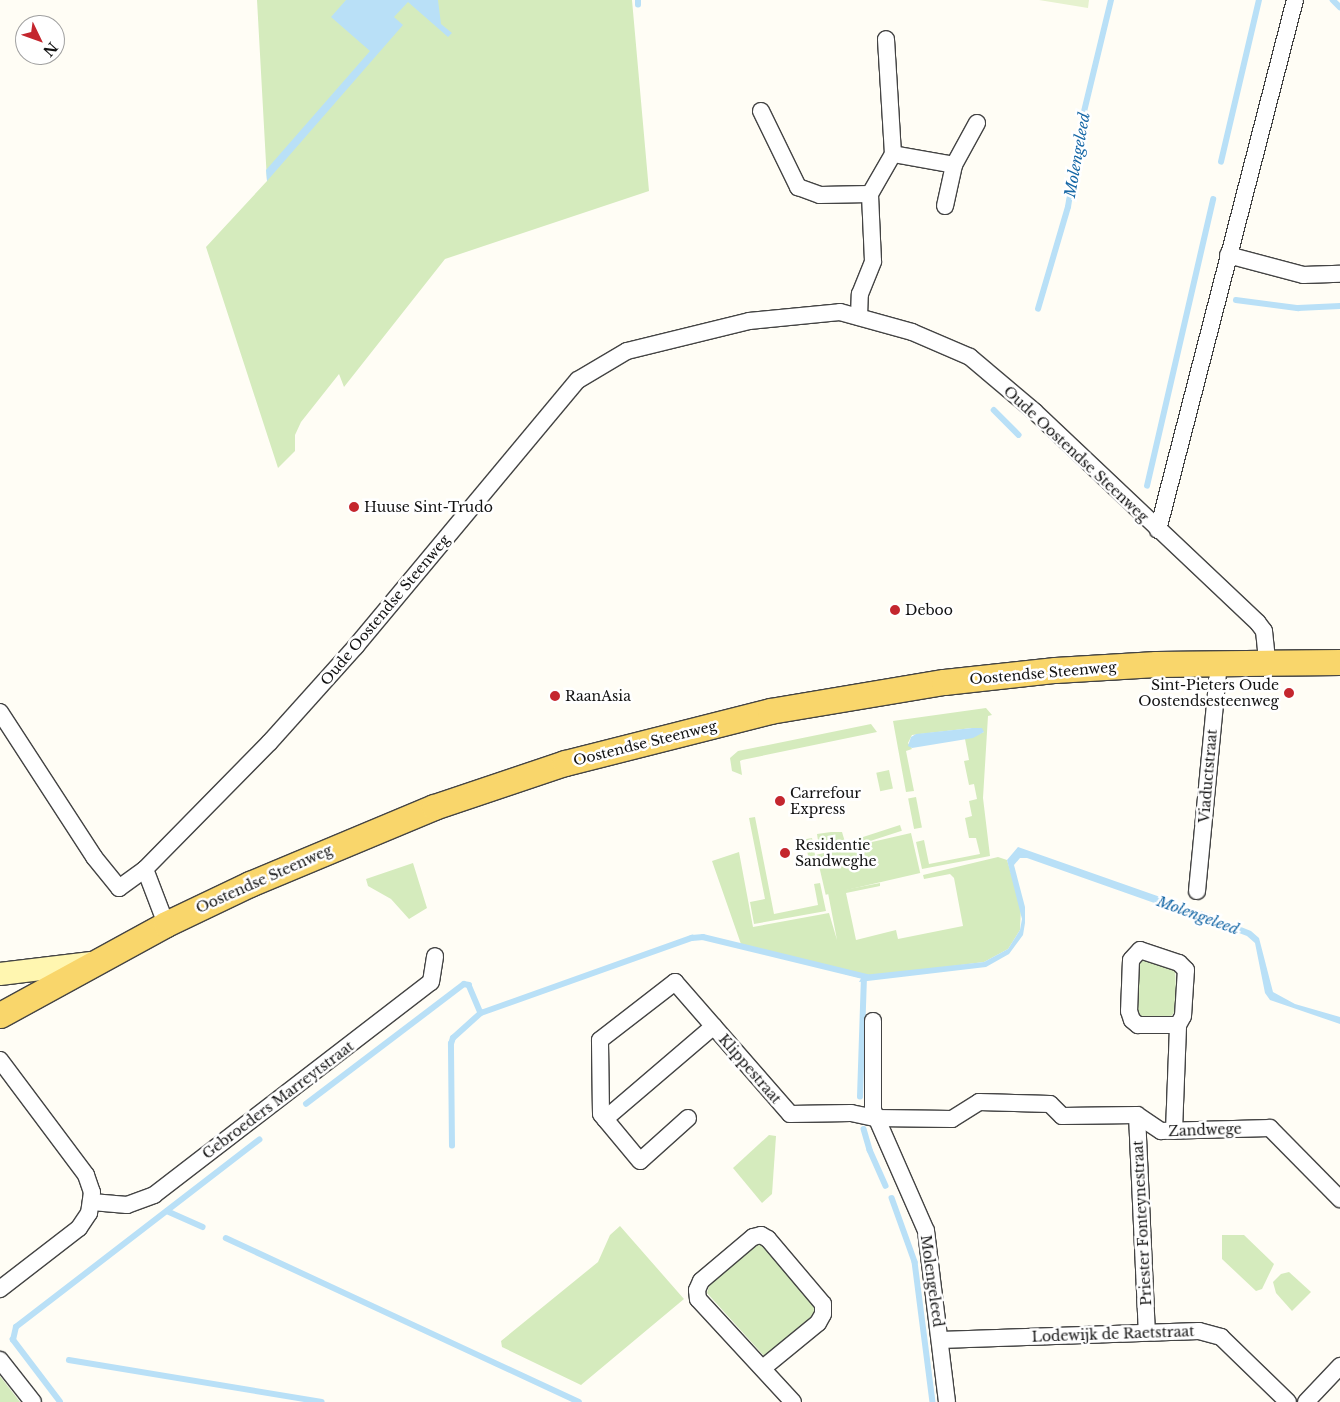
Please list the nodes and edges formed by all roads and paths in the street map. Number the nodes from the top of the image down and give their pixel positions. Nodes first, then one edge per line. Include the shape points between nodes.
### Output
1 (1294, 0) edge
2 (886, 39) dead end
3 (761, 111) dead end
4 (977, 122) dead end
5 (893, 154) junction
6 (954, 165) junction
7 (870, 194) junction
8 (944, 206) dead end
9 (1228, 255) junction
10 (1340, 274) edge
11 (859, 317) junction
12 (1158, 530) junction
13 (1219, 662) junction
14 (1268, 662) junction
15 (1340, 662) edge
16 (0, 712) edge
17 (145, 869) junction
18 (1197, 891) dead end
19 (166, 924) junction
20 (435, 956) dead end
21 (92, 963) junction
22 (0, 974) edge
23 (0, 1015) edge
24 (873, 1020) dead end
25 (1178, 1025) junction
26 (714, 1026) junction
27 (0, 1060) edge
28 (1137, 1115) junction
29 (688, 1118) dead end
30 (875, 1118) junction
31 (605, 1119) junction
32 (1174, 1131) junction
33 (1340, 1199) edge
34 (92, 1202) junction
35 (0, 1289) edge
36 (1147, 1332) junction
37 (940, 1340) junction
38 (0, 1360) edge
39 (763, 1368) junction
40 (1340, 1368) edge
41 (33, 1402) edge
42 (793, 1402) edge
43 (947, 1402) edge
44 (1288, 1402) edge
45 (1306, 1402) edge

1 - 9 street, Oude Oostendse Steenweg
2 - 5 street
3 - 7 street via 798,187 820,195
4 - 6 street
5 - 6 street
5 - 7 street
6 - 8 street
7 - 11 street via 873,261 860,294
9 - 10 street via 1303,275
9 - 12 street, Oude Oostendse Steenweg
11 - 12 street, Oude Oostendse Steenweg via 912,332 970,357 1034,411
11 - 17 street, Oude Oostendse Steenweg via 840,312 749,321 628,351 578,380 350,653 270,742
12 - 14 street, Oude Oostendse Steenweg via 1258,623 1264,631
13 - 14 main road, Oostendse Steenweg
13 - 18 street, Viaductstraat
13 - 19 main road, Oostendse Steenweg via 1046,671 944,682 770,711 565,763 434,807 250,884
14 - 15 main road, Oostendse Steenweg
16 - 17 street, Oude Oostendse Steenweg via 94,858 119,888
17 - 19 street
19 - 21 main road, Oostendse Steenweg
20 - 34 street, Gebroeders Marreytstraat via 431,982 154,1195 127,1205
21 - 22 main road
21 - 23 main road, Oostendse Steenweg
24 - 30 street, Molengeleed
25 - 25 street via 1184,1016 1183,965 1140,950 1131,960 1128,1011 1132,1020 1138,1025
25 - 32 street
26 - 30 street, Klippestraat via 790,1114 851,1113
26 - 31 street, Klippestraat
26 - 31 street, Klippestraat via 675,982 600,1040 601,1114
27 - 34 street via 86,1175
28 - 30 street via 1062,1116 1050,1104 979,1102 952,1119
28 - 32 street, Zandwege via 1161,1131
28 - 36 street, Priester Fonteynestraat
29 - 31 street, Klippestraat via 640,1161
30 - 37 street, Molengeleed via 926,1231
32 - 33 street, Zandwege via 1270,1128
34 - 35 street via 85,1221 74,1233
36 - 37 street, Lodewijk de Raetstraat
36 - 44 street, Lodewijk de Raetstraat via 1200,1331 1220,1337
37 - 43 street, Molengeleed
38 - 41 street
39 - 39 street via 698,1299 697,1290 701,1281 745,1243 761,1235 768,1239 823,1304 824,1314 818,1323
39 - 42 street
40 - 45 street

